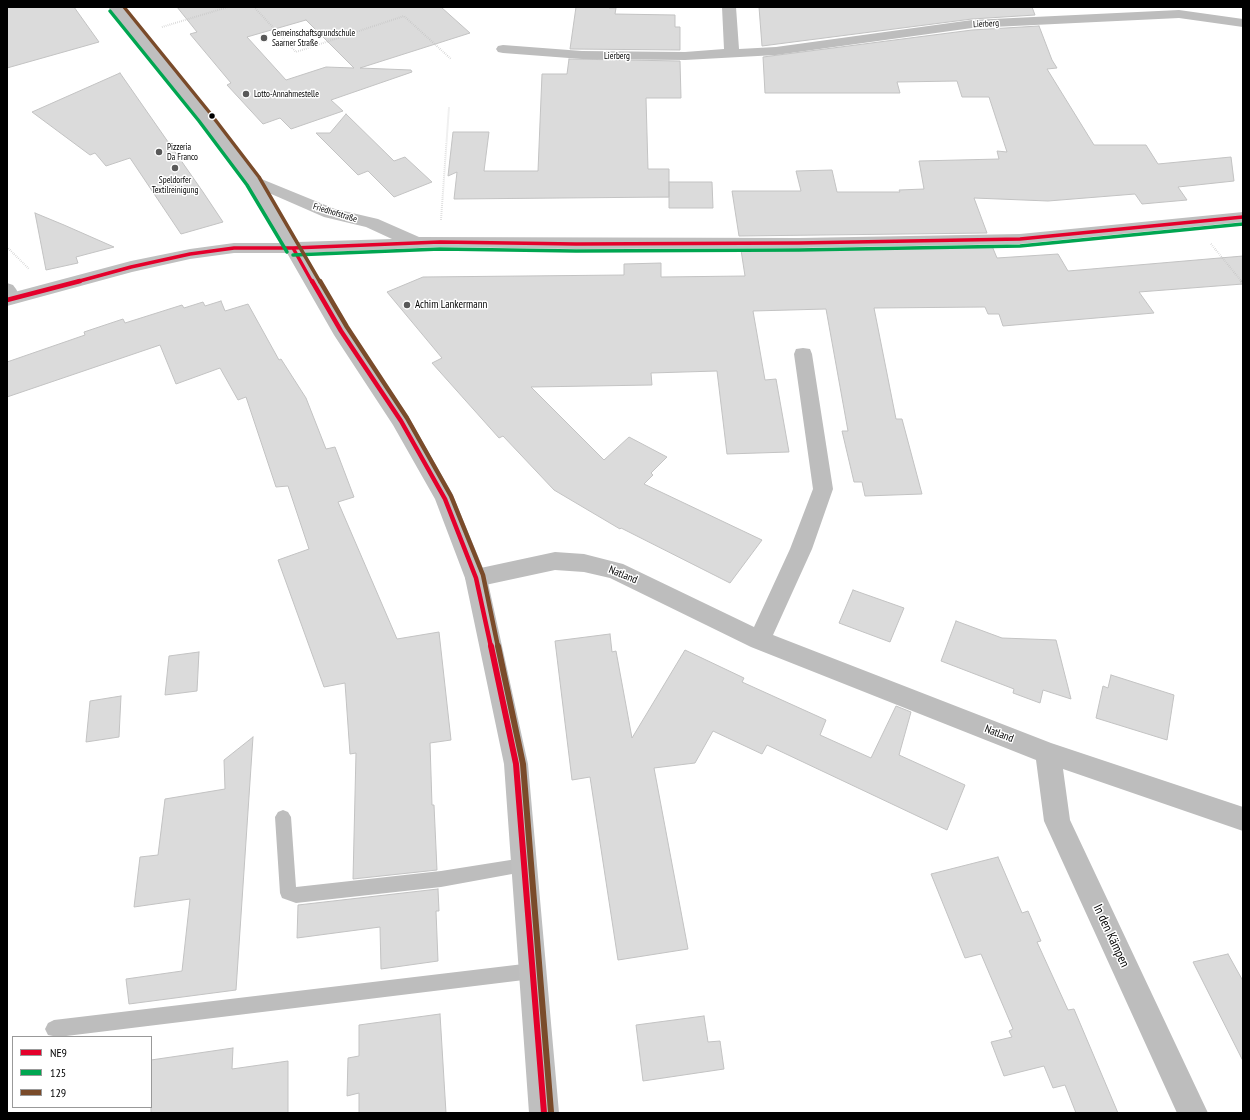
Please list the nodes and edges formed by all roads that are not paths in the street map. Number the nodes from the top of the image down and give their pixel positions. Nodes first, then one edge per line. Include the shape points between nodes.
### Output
1 (115, 7) edge
2 (729, 7) edge
3 (1242, 23) dead end
4 (503, 49) dead end
5 (732, 54) junction
6 (253, 181) junction
7 (1243, 216) edge
8 (418, 244) junction
9 (293, 248) junction
10 (9, 296) edge
11 (803, 354) dead end
12 (476, 578) junction
13 (759, 640) junction
14 (1048, 753) junction
15 (283, 817) dead end
16 (1243, 819) edge
17 (523, 865) junction
18 (532, 971) junction
19 (54, 1029) dead end
20 (544, 1113) edge
21 (1193, 1113) edge

1 - 6 street via 205,117
2 - 5 street
3 - 5 street, Lierberg via 1179,14 972,24
4 - 5 street, Lierberg via 582,55
6 - 8 street, Friedhofstraße via 330,213 372,224
6 - 9 street
7 - 8 street, Friedhofstraße via 1020,239 799,243
8 - 9 street, Friedhofstraße
9 - 10 street, Friedhofstraße via 234,248 190,254
9 - 12 street via 341,331 401,421 445,499
11 - 13 street via 823,489 801,549
12 - 13 street, Natland via 555,562 584,563 615,570
12 - 17 street via 516,764
13 - 14 street, Natland
14 - 16 street, Natland
14 - 21 street, In den Kämpen via 1057,821
15 - 17 lane via 288,893 296,895 441,879
17 - 18 street
18 - 19 lane
18 - 20 street

